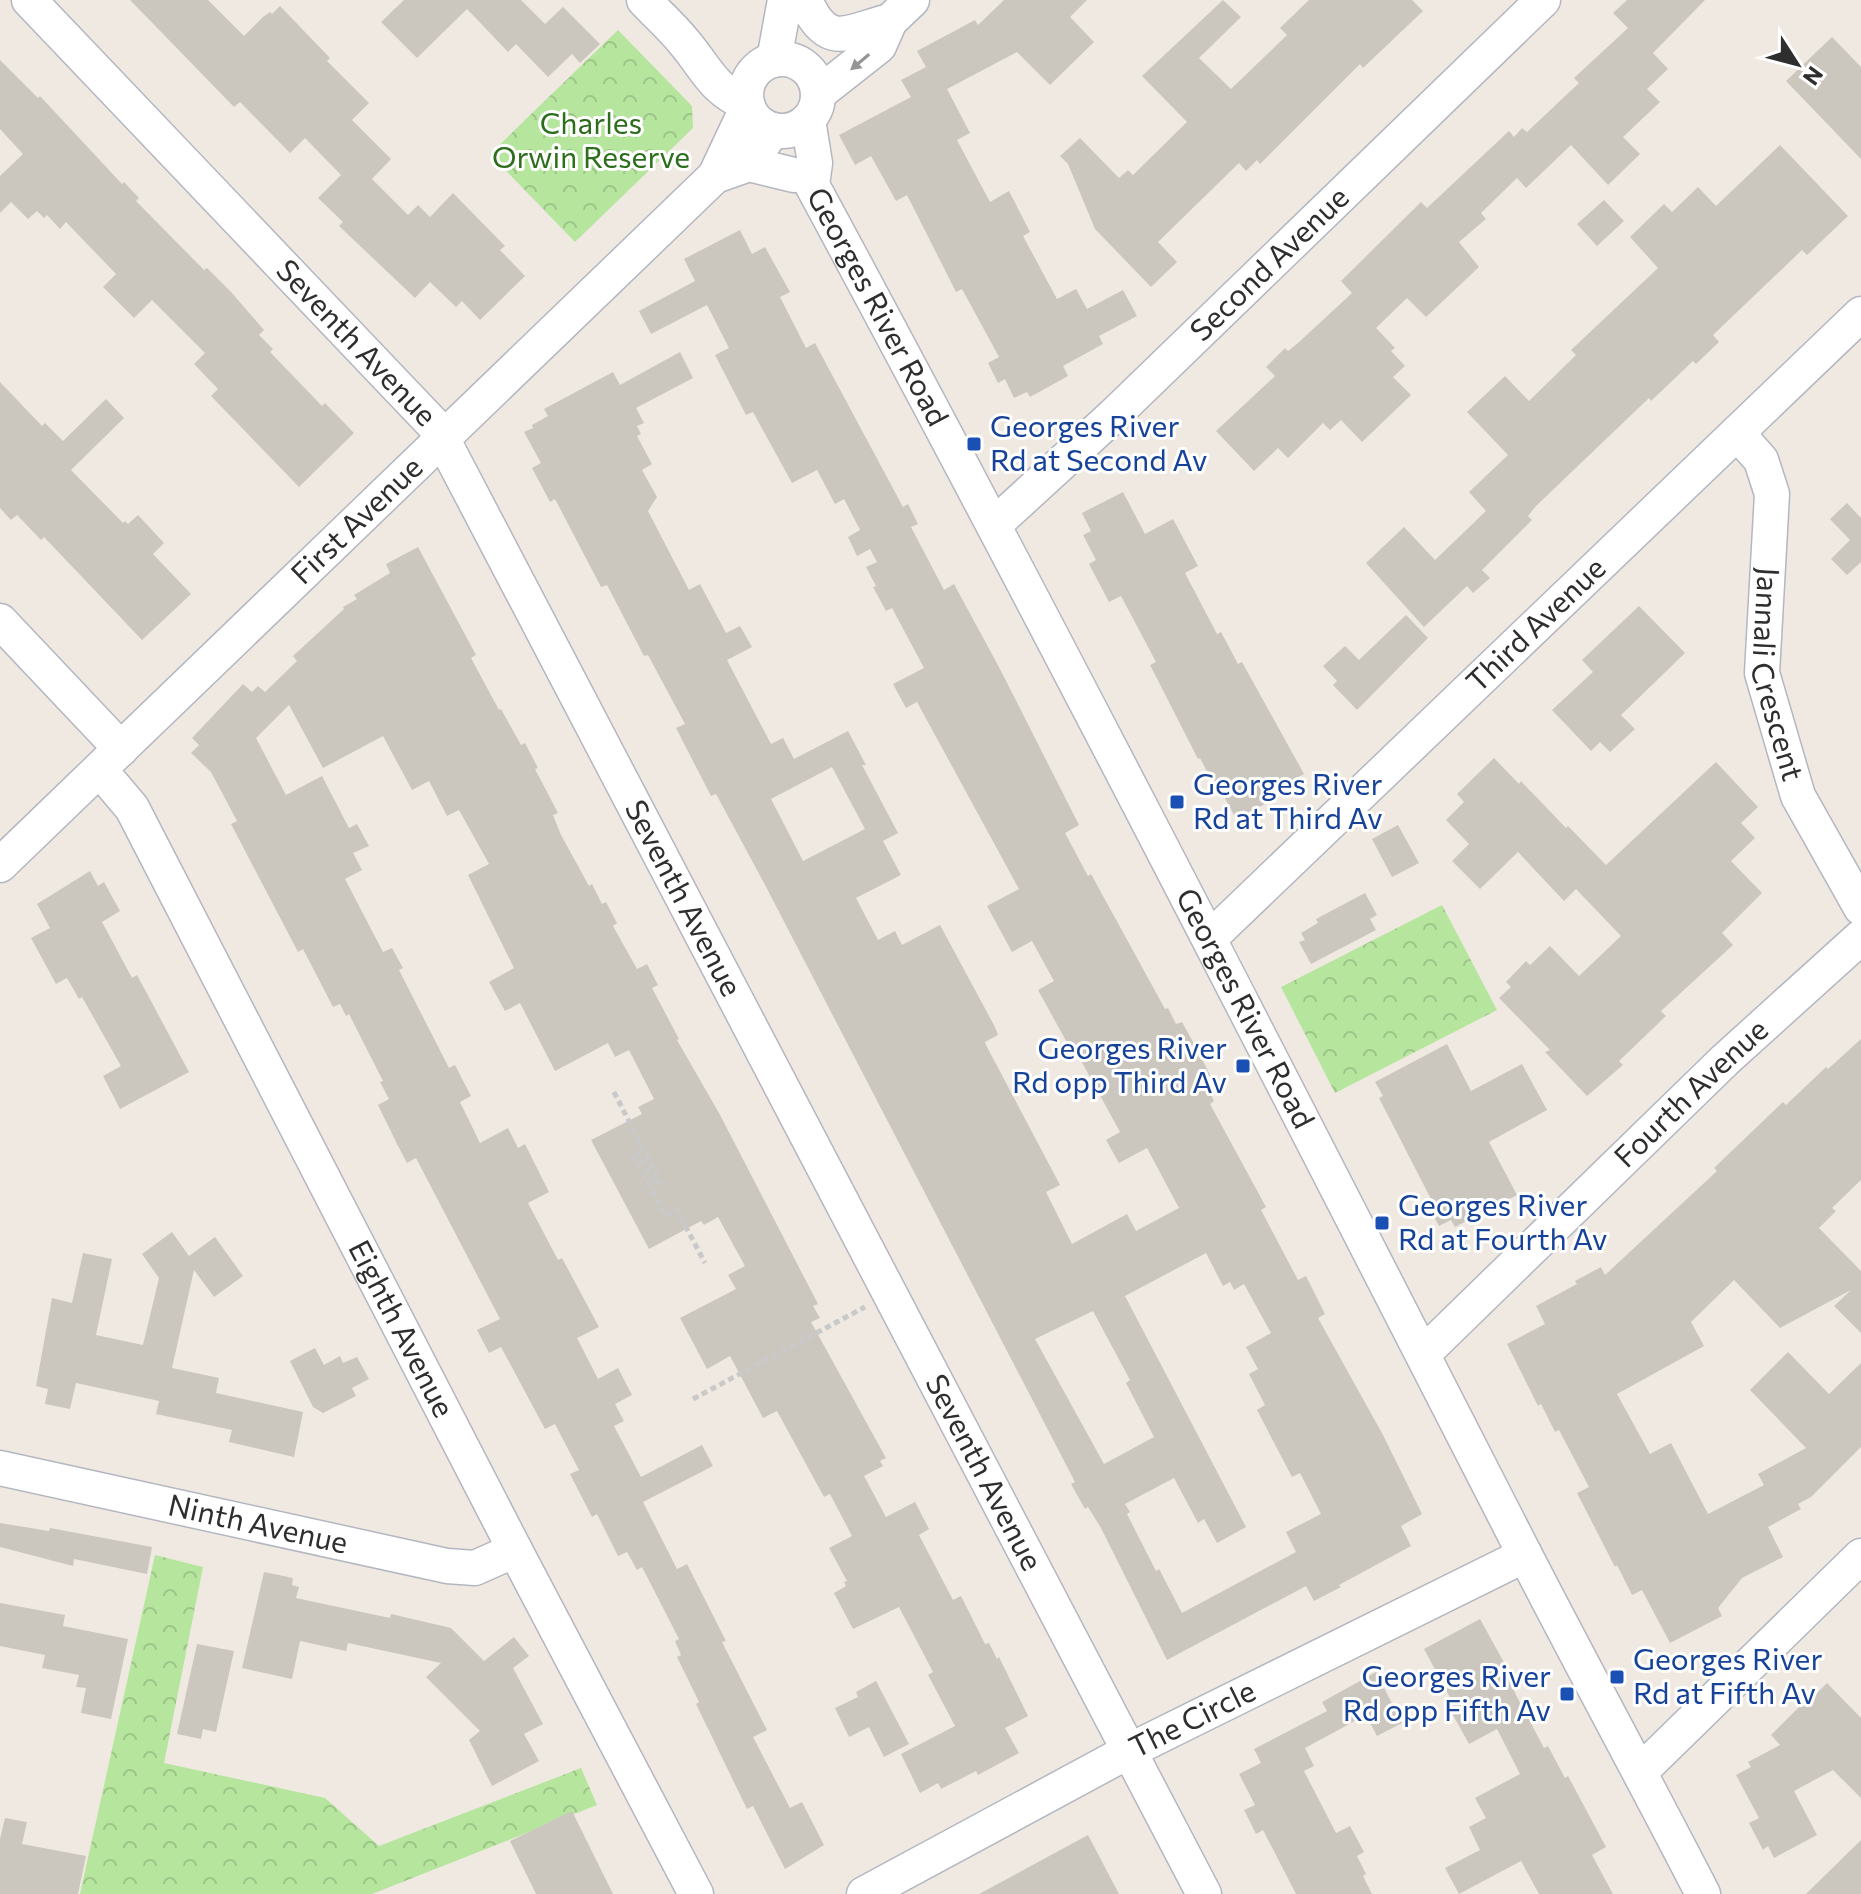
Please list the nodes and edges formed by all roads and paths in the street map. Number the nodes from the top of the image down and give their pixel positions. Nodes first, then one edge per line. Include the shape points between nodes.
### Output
1 (29, 0) edge
2 (644, 0) edge
3 (785, 0) edge
4 (799, 0) edge
5 (805, 0) edge
6 (1543, 0) edge
7 (901, 10) edge
8 (685, 43) junction
9 (778, 64) junction
10 (748, 105) junction
11 (796, 119) junction
12 (749, 164) junction
13 (715, 176) junction
14 (803, 180) junction
15 (1861, 314) edge
16 (1737, 433) junction
17 (443, 440) junction
18 (995, 524) junction
19 (0, 621) edge
20 (110, 760) junction
21 (0, 865) edge
22 (1861, 908) edge
23 (1861, 937) edge
24 (1210, 938) junction
25 (614, 1092) dead end
26 (705, 1263) dead end
27 (872, 1304) dead end
28 (1423, 1354) junction
29 (693, 1399) dead end
30 (0, 1468) edge
31 (515, 1550) junction
32 (1525, 1555) junction
33 (1861, 1556) edge
34 (1129, 1751) junction
35 (1640, 1772) junction
36 (696, 1894) edge
37 (864, 1894) edge
38 (1204, 1894) edge
39 (1703, 1894) edge

1 - 17 street, Seventh Avenue
2 - 8 street
3 - 9 street
4 - 9 street
5 - 7 street via 817,24 832,33 843,34
6 - 18 street, Second Avenue
7 -> 11 street via 879,46
8 - 9 street via 725,63
8 - 10 street via 714,83
9 - 10 street via 749,80
9 - 11 street via 810,72
10 - 11 street via 757,121
10 - 13 street, First Avenue
11 - 12 street
11 - 14 street, Georges River Road via 815,163
12 - 13 street, First Avenue
12 - 14 street
13 - 17 street, First Avenue
14 - 18 street, Georges River Road
15 - 16 street, Third Avenue
16 - 22 street, Jannali Crescent via 1761,460 1772,494 1762,673 1798,796
16 - 24 street, Third Avenue
17 - 20 street, First Avenue
17 - 34 street, Seventh Avenue
18 - 24 street, Georges River Road
19 - 20 street, Eighth Avenue
20 - 21 street, First Avenue
20 - 31 street, Eighth Avenue
23 - 28 street, Fourth Avenue via 1725,1060
24 - 28 street, Georges River Road
25 - 26 path via 660,1182 655,1185 638,1152 633,1155 665,1216 677,1210
27 - 29 path
28 - 32 street, Georges River Road
30 - 31 street, Ninth Avenue via 447,1566 475,1568
31 - 36 street, Eighth Avenue
32 - 34 street, The Circle
32 - 35 street, Georges River Road
33 - 35 street
34 - 37 street, The Circle
34 - 38 street, Seventh Avenue
35 - 39 street, Georges River Road

